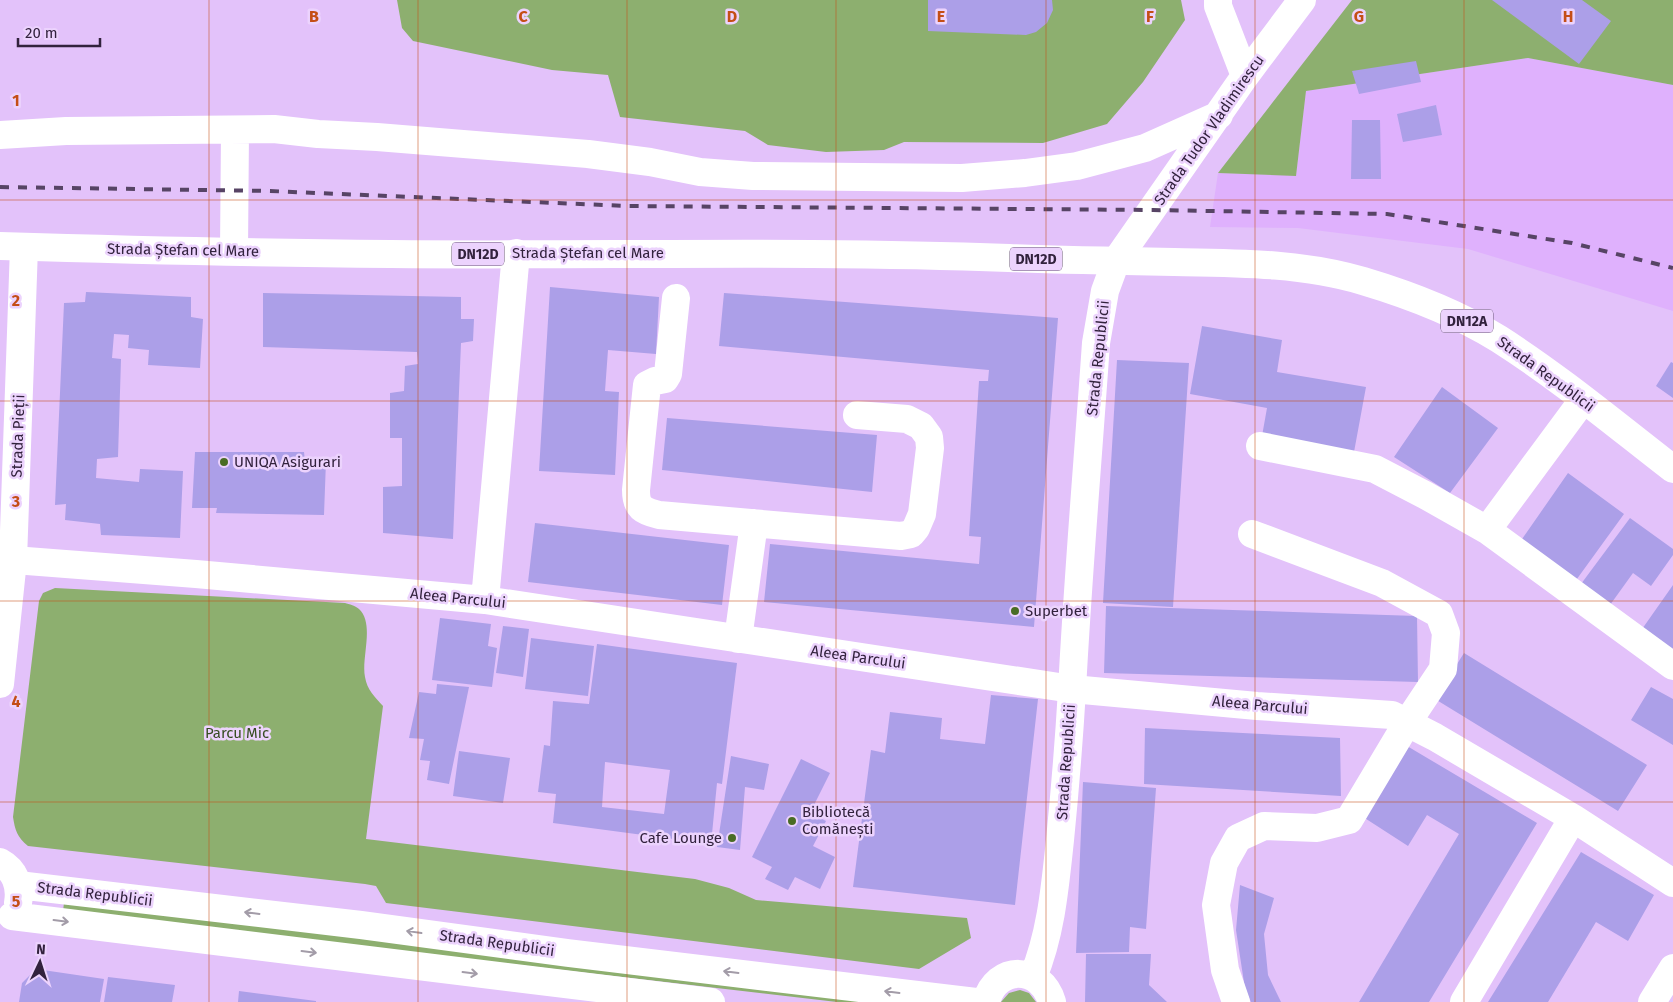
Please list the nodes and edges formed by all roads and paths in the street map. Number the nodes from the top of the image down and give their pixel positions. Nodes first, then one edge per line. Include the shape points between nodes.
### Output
1 (1218, 0) edge
2 (1302, 0) edge
3 (1245, 76) junction
4 (1219, 115) junction
5 (235, 130) junction
6 (0, 135) edge
7 (12, 246) edge
8 (234, 251) junction
9 (516, 253) junction
10 (1116, 261) junction
11 (676, 298) dead end
12 (1583, 400) junction
13 (856, 415) dead end
14 (1260, 446) dead end
15 (1673, 469) edge
16 (754, 522) junction
17 (1487, 530) junction
18 (1252, 534) dead end
19 (6, 560) edge
20 (485, 600) junction
21 (738, 639) junction
22 (1673, 666) edge
23 (0, 684) edge
24 (1072, 689) junction
25 (1407, 723) junction
26 (1573, 818) junction
27 (0, 862) edge
28 (1673, 883) edge
29 (18, 885) junction
30 (6, 921) edge
31 (1673, 968) edge
32 (1033, 977) junction
33 (711, 1002) edge
34 (976, 1002) edge
35 (986, 1002) edge
36 (1052, 1002) edge
37 (1236, 1002) edge
38 (1464, 1002) edge
39 (1652, 1002) edge

1 - 3 street
2 - 3 street, Strada Tudor Vladimirescu
3 - 4 street, Strada Tudor Vladimirescu
4 - 5 street via 1145,148 1077,166 962,178 753,176 700,172 650,162 560,152 274,129
4 - 10 street, Strada Tudor Vladimirescu
5 - 6 street via 66,131
5 - 8 street
7 - 8 street, Strada Ștefan cel Mare / DN12D
7 - 19 street, Strada Pieții
8 - 9 street, Strada Ștefan cel Mare / DN12D
9 - 10 street, Strada Ștefan cel Mare / DN12D via 955,256
9 - 20 street
10 - 12 street, Strada Republicii / DN12A via 1266,266 1340,274 1367,282 1420,300 1469,322 1545,370
10 - 24 street, Strada Republicii via 1105,291 1096,343
11 - 16 street via 668,374 665,380 654,380 646,385 636,499 647,512
12 - 15 street, Strada Republicii / DN12A
12 - 17 street
13 - 16 street via 907,420 921,426 929,437 922,514 911,534 901,536
14 - 17 street via 1375,469
16 - 21 street
17 - 22 street
18 - 25 street via 1382,583 1439,614 1446,633 1443,669
19 - 20 street, Aleea Parcului
19 - 23 street, Strada Pieții
20 - 21 street, Aleea Parcului
21 - 24 street, Aleea Parcului
24 - 25 street, Aleea Parcului via 1392,715
24 - 32 street, Strada Republicii via 1051,914 1042,956
25 - 26 street, Aleea Parcului
25 - 37 street via 1349,820 1317,828 1264,826 1238,838 1224,863 1216,905 1225,970
26 - 28 street, Aleea Parcului
26 - 38 street
27 - 29 street via 14,874
29 - 30 street via 18,901
34 -> 29 street, Strada Republicii
30 -> 33 street, Strada Republicii
31 - 39 street
32 - 35 street via 1022,974 1000,979
32 - 36 street via 1049,992

